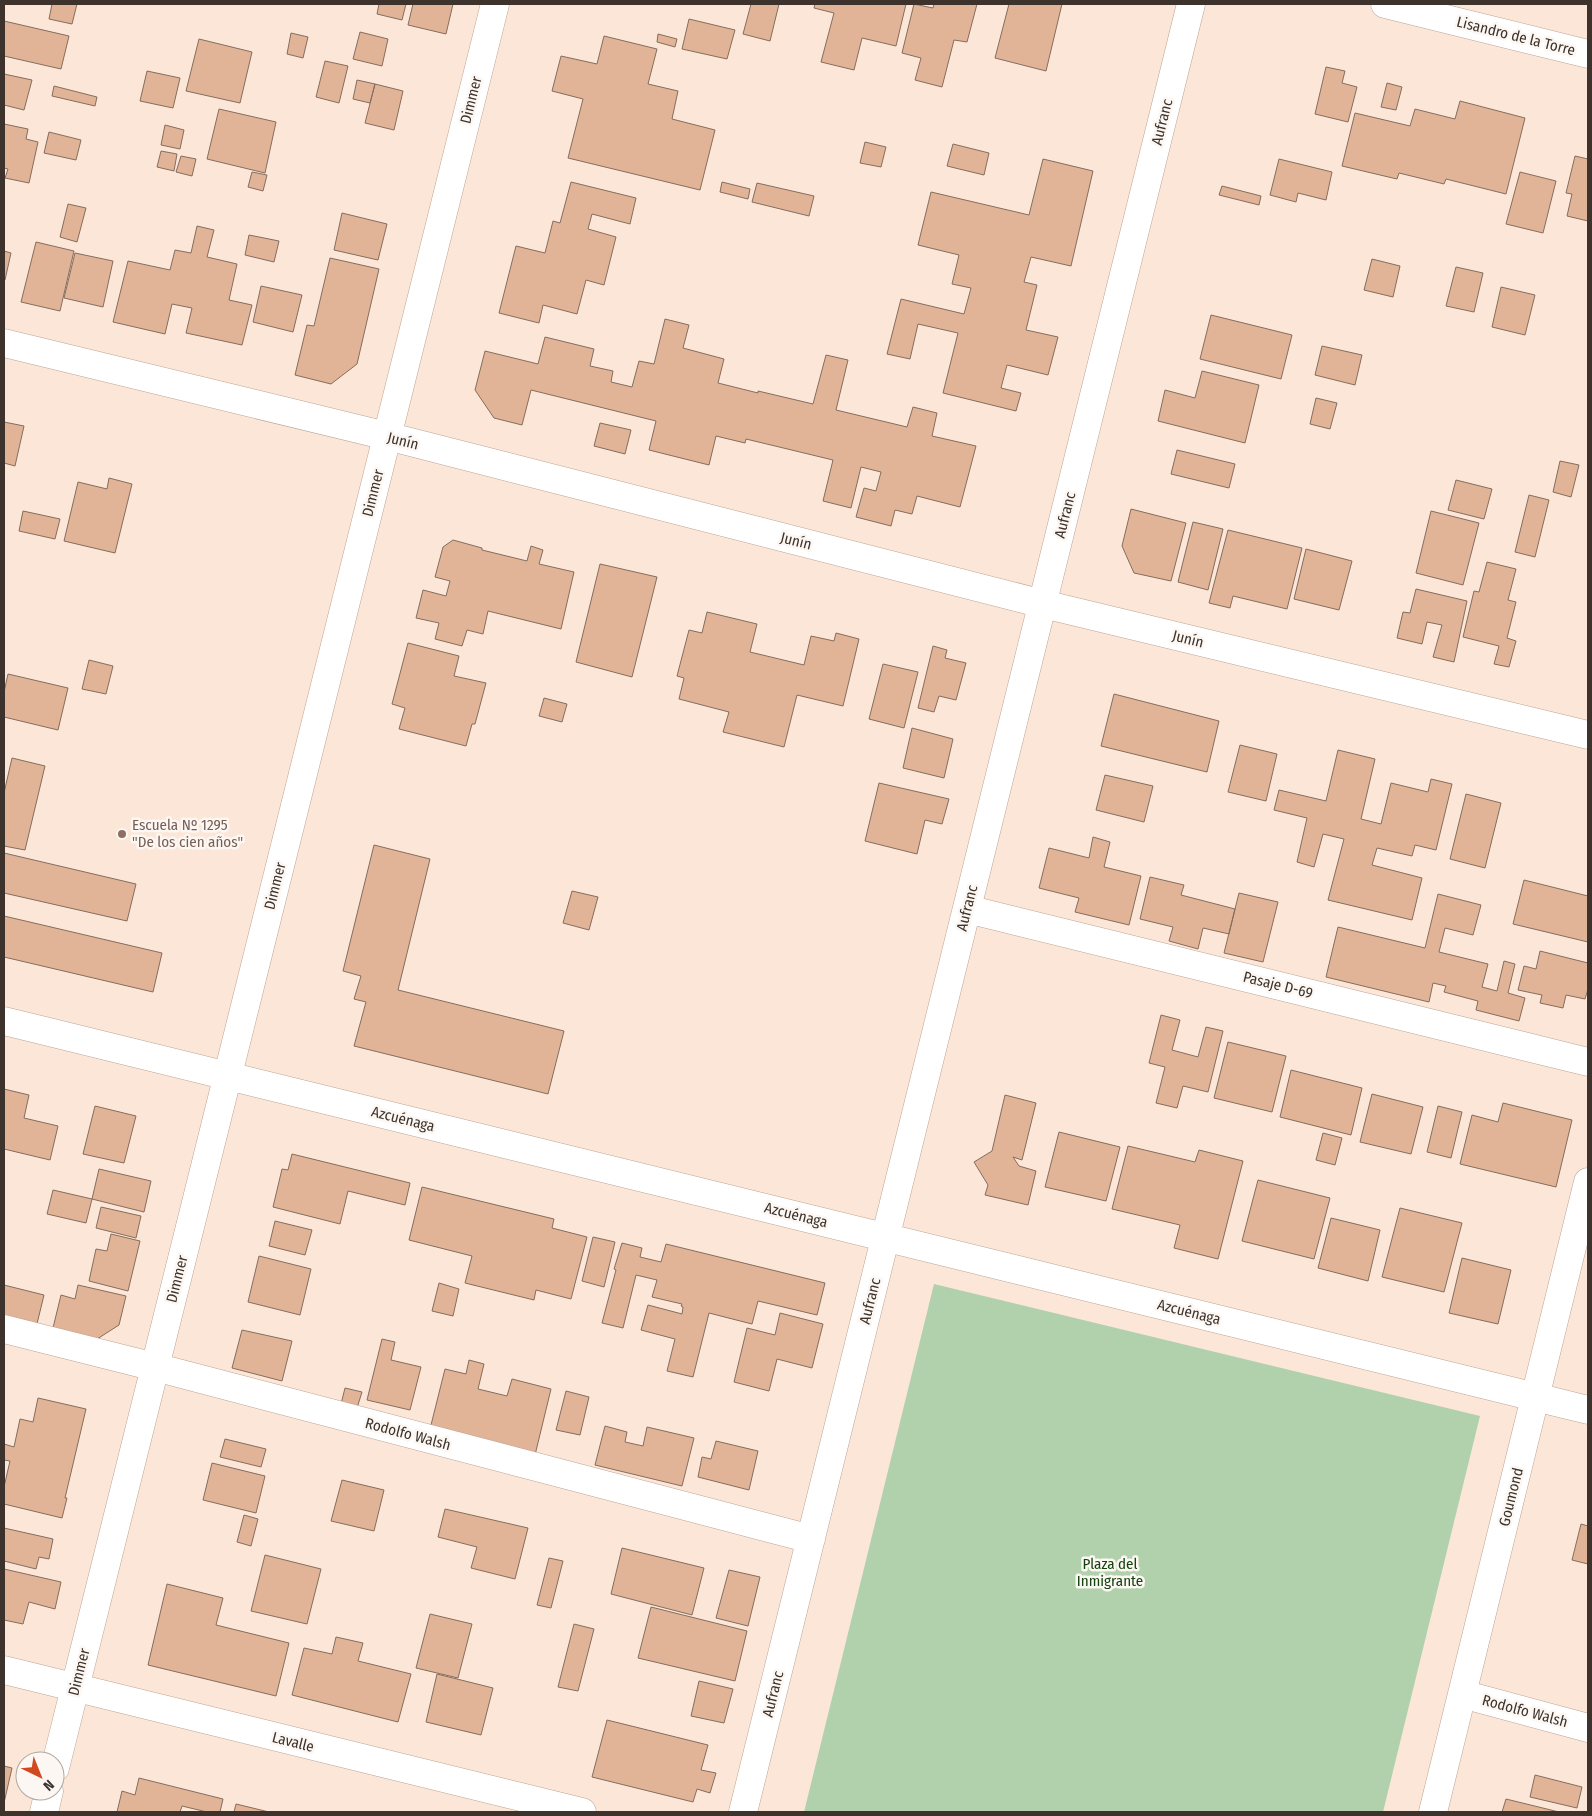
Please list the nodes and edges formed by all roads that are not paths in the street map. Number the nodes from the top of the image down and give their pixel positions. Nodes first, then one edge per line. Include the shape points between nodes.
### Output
1 (495, 4) edge
2 (1191, 4) edge
3 (1385, 4) edge
4 (1588, 54) edge
5 (4, 343) edge
6 (387, 436) junction
7 (1043, 604) junction
8 (1588, 735) edge
9 (967, 909) junction
10 (4, 1021) edge
11 (1588, 1062) edge
12 (228, 1076) junction
13 (1588, 1182) edge
14 (886, 1237) junction
15 (4, 1330) edge
16 (155, 1367) junction
17 (1536, 1397) junction
18 (1588, 1410) edge
19 (811, 1539) junction
20 (4, 1670) edge
21 (75, 1688) junction
22 (1462, 1694) junction
23 (1588, 1728) edge
24 (59, 1751) edge
25 (582, 1812) edge
26 (744, 1812) edge
27 (1433, 1812) edge

1 - 6 street, Dimmer
2 - 7 street, Aufranc
3 - 4 street, Lisandro de la Torre
5 - 6 street, Junín
6 - 7 street, Junín
6 - 12 street, Dimmer
7 - 8 street, Junín
7 - 9 street, Aufranc
9 - 11 street, Pasaje D-69
9 - 14 street, Aufranc
10 - 12 street, Azcuénaga
12 - 14 street, Azcuénaga
12 - 16 street, Dimmer
13 - 17 street, Goumond
14 - 17 street, Azcuénaga
14 - 19 street, Aufranc
15 - 16 street, Rodolfo Walsh
16 - 19 street, Rodolfo Walsh
16 - 21 street, Dimmer
17 - 18 street, Azcuénaga
17 - 22 street, Goumond
19 - 26 street, Aufranc
20 - 21 street, Lavalle
21 - 24 street, Dimmer
21 - 25 street, Lavalle
22 - 23 street, Rodolfo Walsh
22 - 27 street, Goumond

